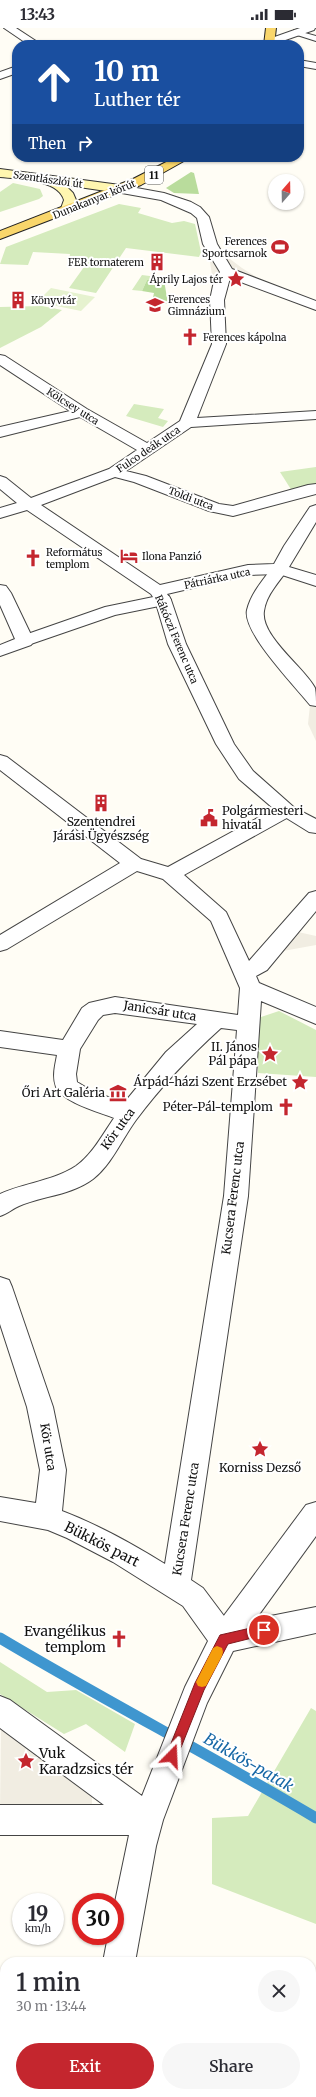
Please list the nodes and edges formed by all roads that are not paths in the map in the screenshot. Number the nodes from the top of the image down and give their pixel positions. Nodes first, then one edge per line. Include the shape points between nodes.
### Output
1 (9, 28) edge
2 (271, 28) edge
3 (310, 28) edge
4 (297, 32) junction
5 (316, 39) edge
6 (29, 40) edge
7 (270, 40) edge
8 (277, 40) edge
9 (304, 64) edge
10 (316, 66) edge
11 (12, 71) edge
12 (0, 76) edge
13 (176, 162) edge
14 (0, 173) edge
15 (46, 179) junction
16 (120, 189) junction
17 (66, 211) junction
18 (0, 235) edge
19 (227, 272) junction
20 (316, 306) edge
21 (0, 358) edge
22 (82, 412) junction
23 (316, 415) edge
24 (187, 423) junction
25 (0, 432) edge
26 (148, 450) junction
27 (114, 472) junction
28 (0, 481) edge
29 (316, 489) edge
30 (29, 504) junction
31 (316, 510) edge
32 (0, 513) edge
33 (280, 569) junction
34 (316, 581) edge
35 (0, 590) edge
36 (160, 596) junction
37 (25, 641) junction
38 (0, 651) edge
39 (316, 701) edge
40 (0, 761) edge
41 (287, 810) junction
42 (316, 827) edge
43 (134, 864) junction
44 (170, 874) junction
45 (316, 898) edge
46 (0, 944) edge
47 (248, 980) junction
48 (316, 1016) edge
49 (216, 1020) junction
50 (249, 1024) junction
51 (0, 1039) edge
52 (68, 1049) junction
53 (128, 1114) junction
54 (0, 1207) edge
55 (0, 1287) edge
56 (0, 1508) edge
57 (316, 1514) edge
58 (48, 1518) junction
59 (176, 1585) junction
60 (316, 1620) edge
61 (224, 1639) junction
62 (0, 1710) edge
63 (0, 1820) edge
64 (148, 1820) junction
65 (120, 1957) edge

1 - 6 street
2 - 7 main road
3 - 4 street
4 - 5 lane
4 - 8 street
9 - 10 street
11 - 12 street
13 - 16 main road, Dunakanyar körút / 11
14 - 15 main road, Szentlászlói út
15 - 16 main road, Szentlászlói út
15 - 17 main road via 70,196 71,205
16 - 17 main road, Dunakanyar körút / 11
16 - 19 street via 133,196 203,218 210,244
17 - 18 main road, Dunakanyar körút / 11
19 - 20 street
19 - 24 street, Fulco deák utca via 221,281 217,300 219,344
21 - 22 street, Kölcsey utca
22 - 25 street
22 - 26 street, Kölcsey utca
23 - 24 street
24 - 26 street, Fulco deák utca
26 - 27 street, Fulco deák utca
27 - 29 street, Toldi utca via 140,478 214,508 233,511
27 - 30 street, Fulco deák utca
28 - 30 street, Rákóczi Ferenc utca
30 - 32 street, Fulco deák utca
30 - 36 street, Rákóczi Ferenc utca
31 - 33 street
33 - 34 street
33 - 36 street, Pátriárka utca via 248,570
33 - 39 street via 260,599 255,617 260,631
35 - 37 street
36 - 37 street, Pátriárka utca
36 - 41 street, Rákóczi Ferenc utca via 177,644 225,744 246,775
37 - 38 street, Pátriárka utca
40 - 43 street
41 - 42 street, Rákóczi Ferenc utca
41 - 44 street
43 - 44 street, Kucsera Ferenc utca
43 - 46 street
44 - 47 street, Kucsera Ferenc utca via 219,917
45 - 47 street
47 - 48 street
47 - 50 street, Kucsera Ferenc utca
49 - 50 street, Janicsár utca
49 - 52 street, Janicsár utca via 114,1005 97,1008 90,1014
49 - 53 street, Kör utca via 174,1058
50 - 59 street, Kucsera Ferenc utca via 236,1196
51 - 52 street
52 - 53 street, Janicsár utca via 65,1074 67,1086 84,1097
53 - 54 street, Kör utca via 103,1152 84,1172 69,1181 9,1200
55 - 58 street, Kör utca via 40,1407 53,1470
56 - 58 street, Bükkös part
57 - 61 street
58 - 59 street, Bükkös part via 84,1532
59 - 61 street, Bükkös part via 192,1598
60 - 61 street
61 - 64 street via 195,1696
62 - 64 street via 117,1794
63 - 64 street
64 - 65 street

